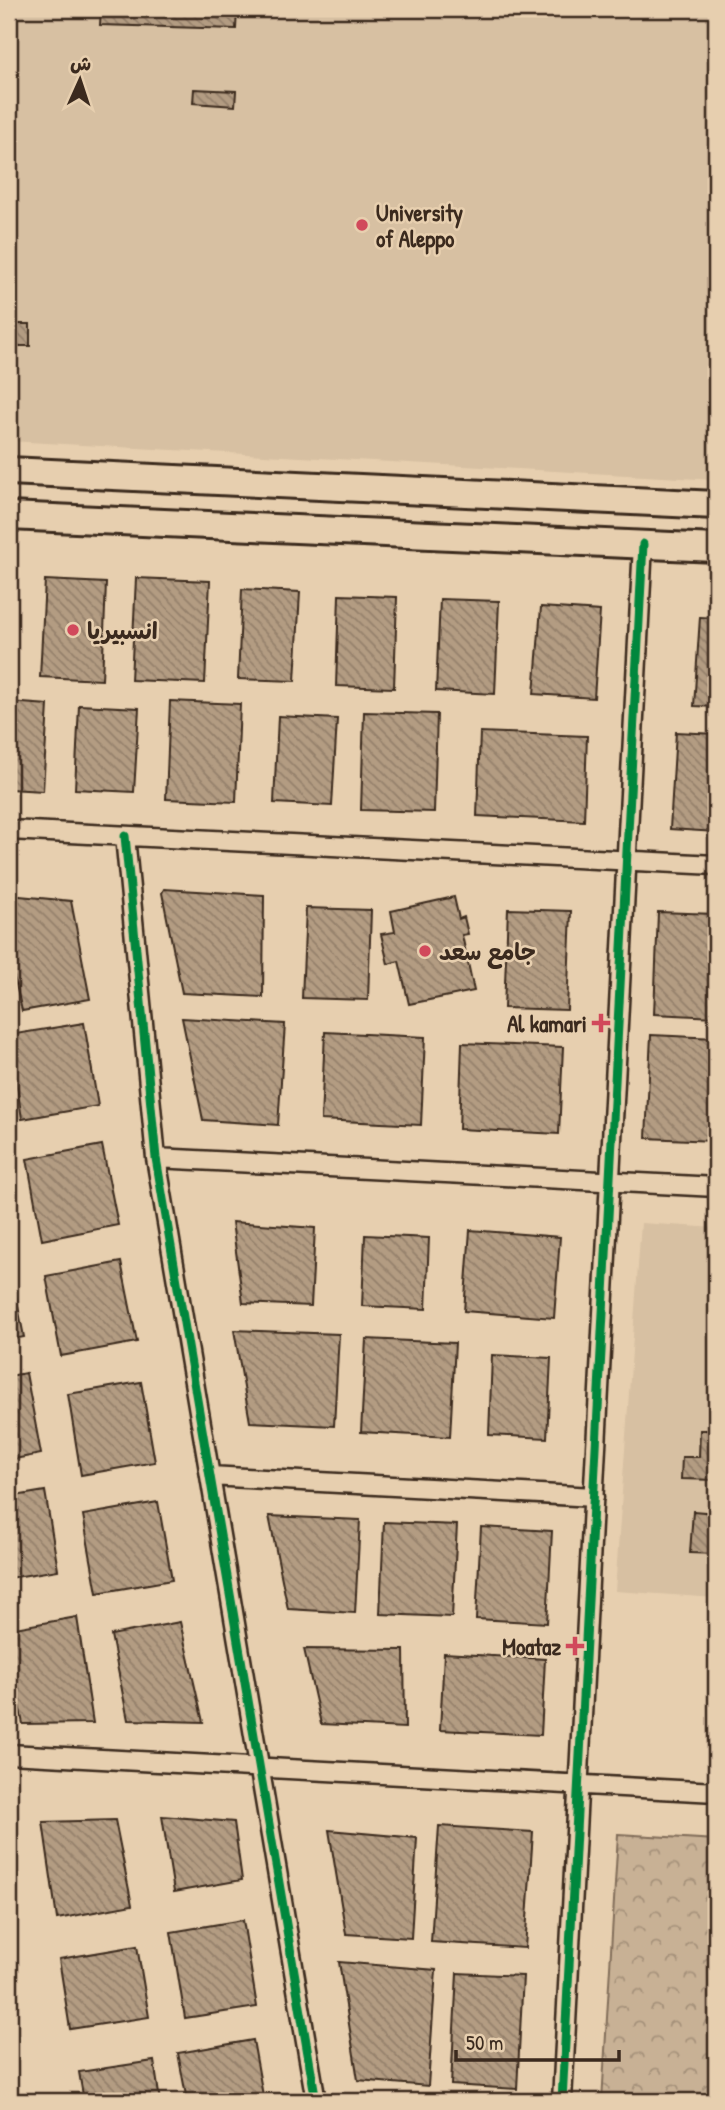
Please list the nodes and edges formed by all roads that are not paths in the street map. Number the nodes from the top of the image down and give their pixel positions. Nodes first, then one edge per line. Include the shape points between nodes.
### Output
1 (9, 471) edge
2 (716, 505) edge
3 (9, 516) edge
4 (643, 544) junction
5 (716, 548) edge
6 (9, 831) edge
7 (125, 836) junction
8 (627, 860) junction
9 (716, 865) edge
10 (156, 1158) junction
11 (610, 1182) junction
12 (716, 1187) edge
13 (210, 1476) junction
14 (594, 1497) junction
15 (9, 1754) edge
16 (261, 1767) junction
17 (579, 1784) junction
18 (716, 1792) edge
19 (316, 2101) edge
20 (562, 2101) edge

1 - 2 main road
3 - 4 main road
4 - 5 main road
4 - 8 street
6 - 7 street
7 - 8 street
7 - 10 street
8 - 9 street
8 - 11 street
10 - 11 street
10 - 13 street
11 - 12 street
11 - 14 street
13 - 14 street
13 - 16 street
14 - 17 street
15 - 16 street
16 - 17 street
16 - 19 street
17 - 18 street
17 - 20 street

